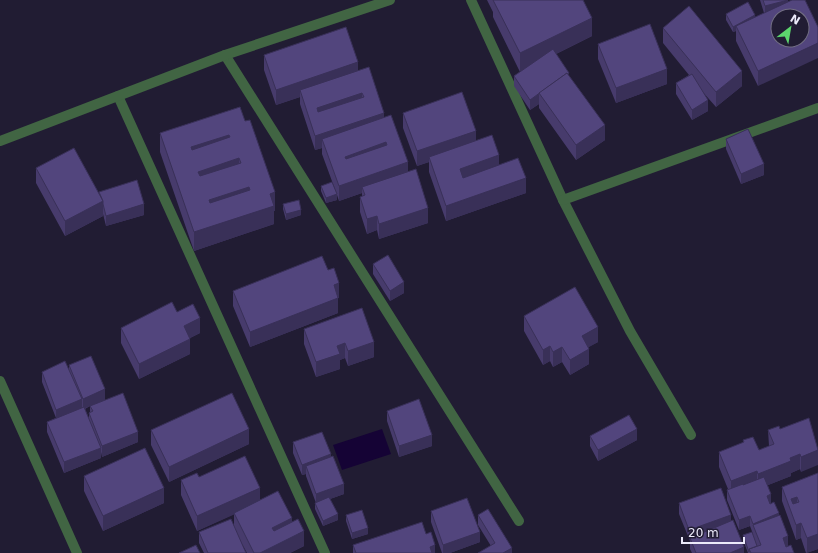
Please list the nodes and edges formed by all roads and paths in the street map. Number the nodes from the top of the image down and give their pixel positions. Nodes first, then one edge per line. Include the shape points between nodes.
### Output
1 (390, 0) edge
2 (471, 0) edge
3 (225, 55) junction
4 (118, 96) junction
5 (818, 108) edge
6 (0, 141) edge
7 (563, 200) junction
8 (0, 381) edge
9 (691, 435) dead end
10 (519, 521) dead end
11 (77, 553) edge
12 (325, 553) edge

1 - 3 street
2 - 7 street
3 - 4 street
3 - 10 street
4 - 6 street
4 - 12 street
5 - 7 street
7 - 9 street via 630,331
8 - 11 street

